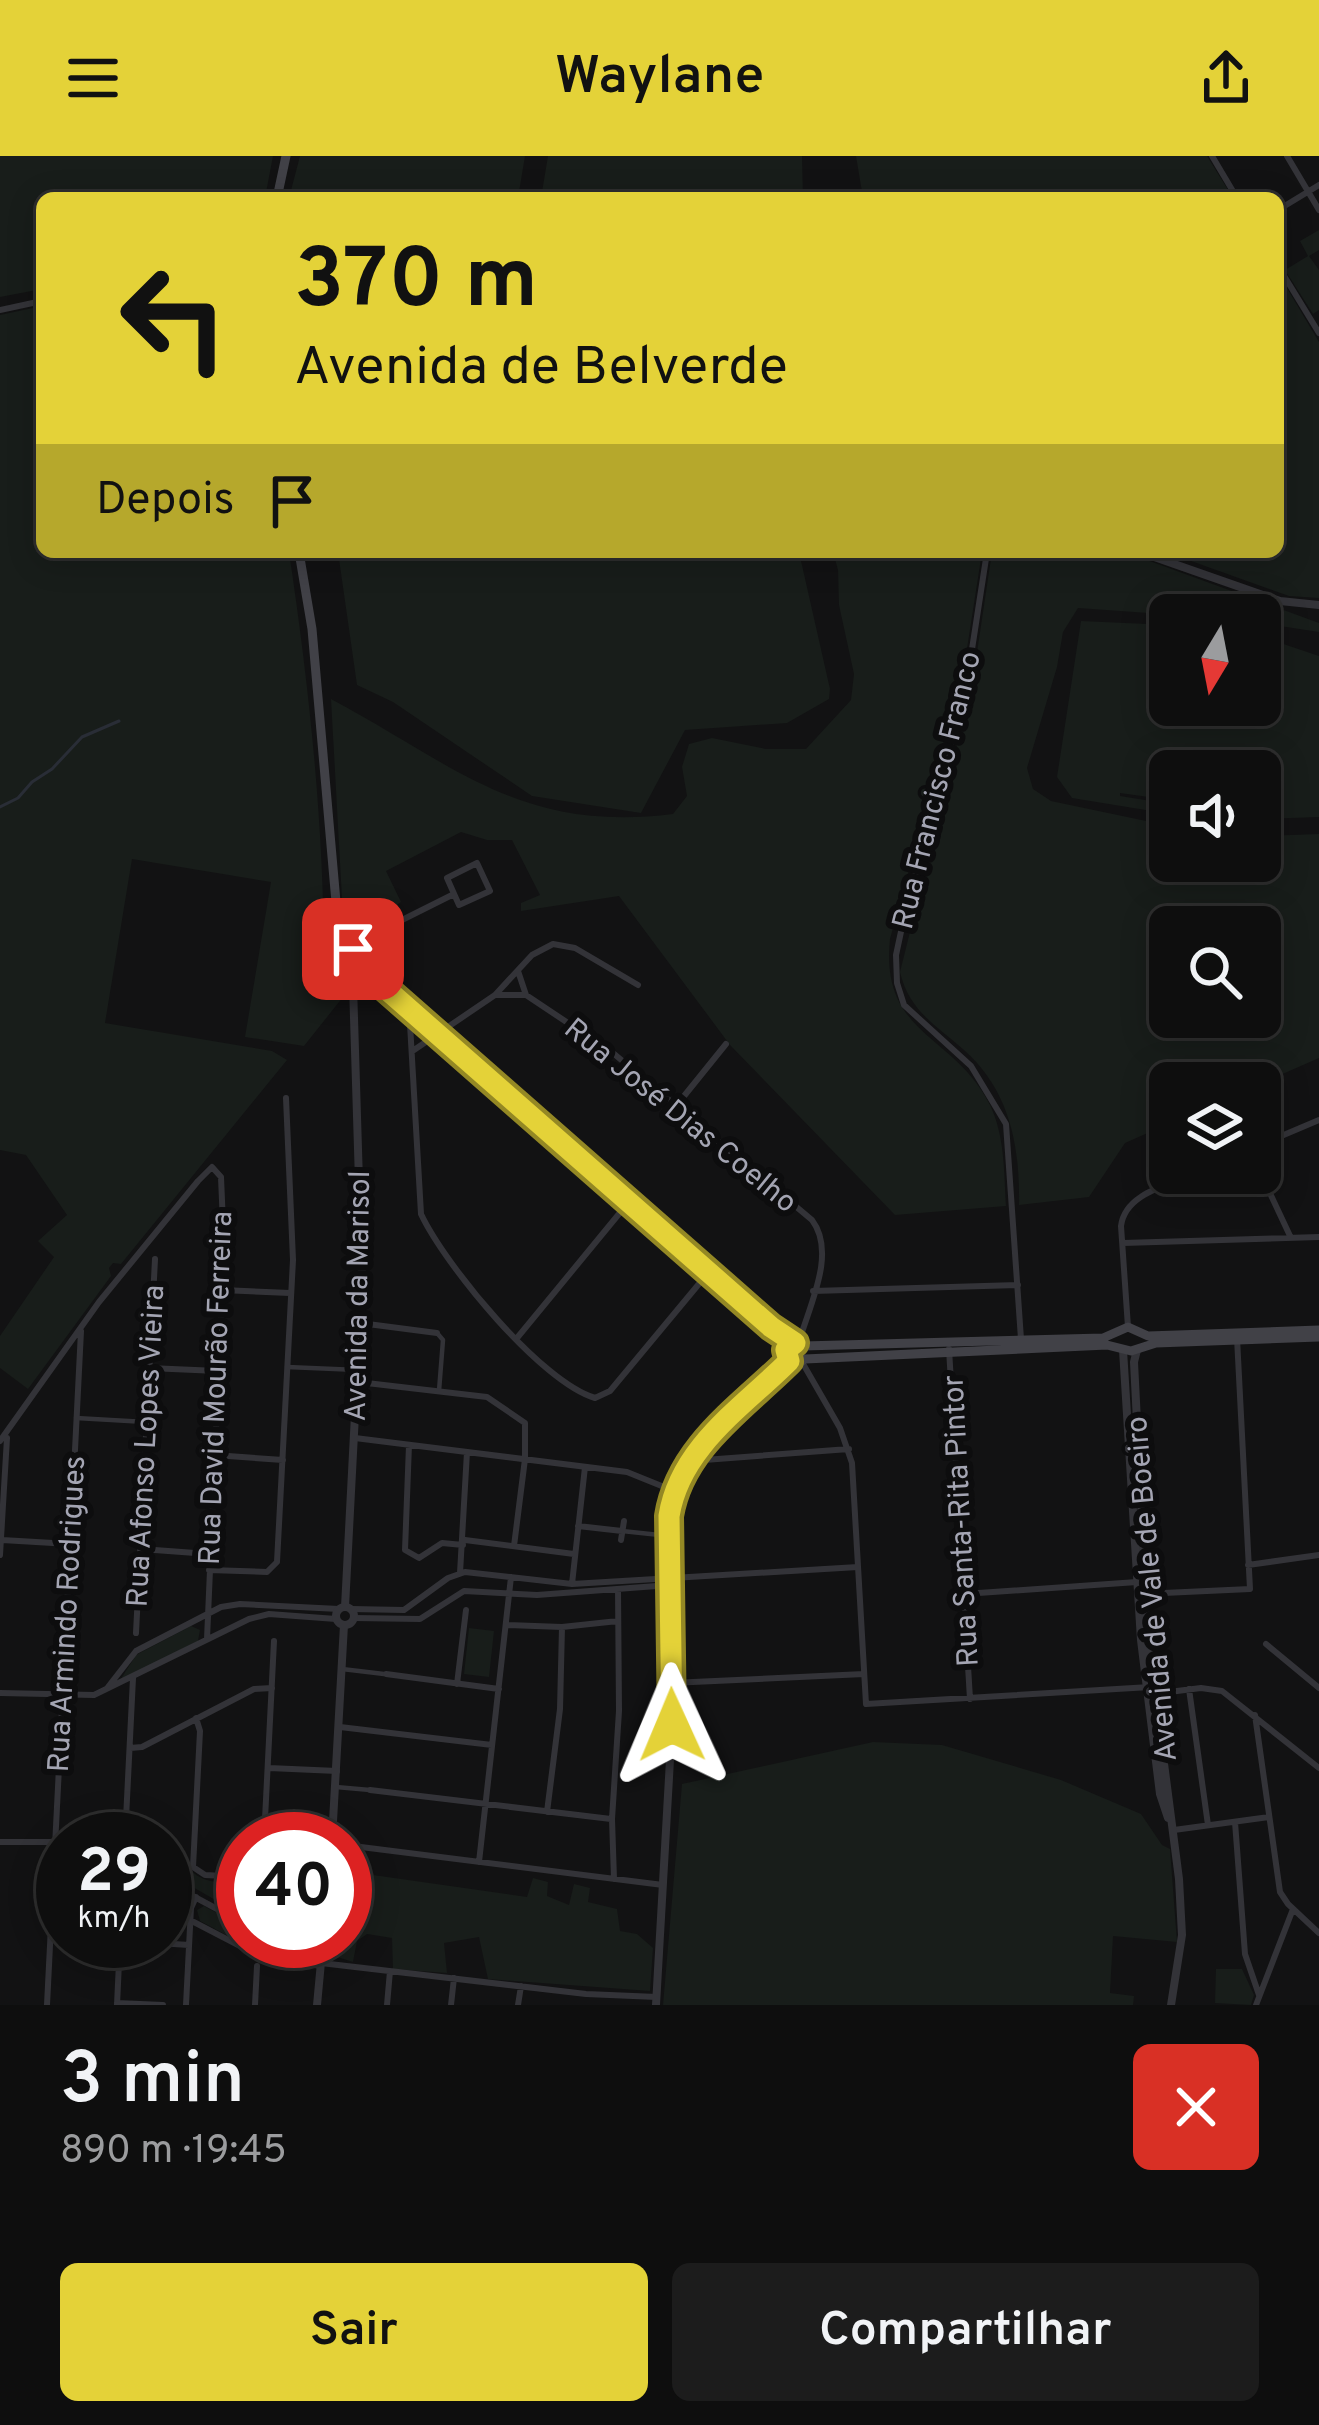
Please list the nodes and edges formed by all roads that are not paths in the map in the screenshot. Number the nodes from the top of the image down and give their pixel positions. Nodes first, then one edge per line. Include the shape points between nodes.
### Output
1 (286, 156) edge
2 (1212, 156) edge
3 (1287, 156) edge
4 (1319, 185) edge
5 (278, 192) edge
6 (1233, 192) edge
7 (1308, 192) junction
8 (1284, 206) edge
9 (1319, 210) edge
10 (1284, 276) edge
11 (36, 302) edge
12 (0, 310) edge
13 (1319, 313) edge
14 (1310, 319) junction
15 (1319, 333) edge
16 (300, 558) edge
17 (986, 558) edge
18 (1157, 558) edge
19 (1319, 605) edge
20 (454, 894) junction
21 (334, 906) junction
22 (360, 950) junction
23 (337, 959) junction
24 (372, 970) junction
25 (518, 971) junction
26 (357, 984) junction
27 (638, 985) dead end
28 (495, 995) junction
29 (526, 995) junction
30 (409, 1020) junction
31 (432, 1034) junction
32 (726, 1044) dead end
33 (414, 1050) junction
34 (286, 1098) dead end
35 (676, 1106) junction
36 (1319, 1120) edge
37 (1281, 1136) edge
38 (1151, 1194) edge
39 (1270, 1194) edge
40 (623, 1210) junction
41 (1319, 1237) edge
42 (1291, 1238) junction
43 (1123, 1243) junction
44 (155, 1259) dead end
45 (707, 1275) junction
46 (1018, 1285) junction
47 (222, 1290) junction
48 (813, 1292) junction
49 (291, 1294) junction
50 (360, 1323) junction
51 (82, 1328) junction
52 (1124, 1329) junction
53 (437, 1333) joint
54 (1139, 1333) junction
55 (1319, 1333) edge
56 (1237, 1336) junction
57 (517, 1338) junction
58 (799, 1344) junction
59 (1021, 1345) junction
60 (949, 1347) junction
61 (1138, 1347) junction
62 (1122, 1349) junction
63 (59, 1359) junction
64 (795, 1359) junction
65 (79, 1366) junction
66 (287, 1366) junction
67 (148, 1367) junction
68 (358, 1370) junction
69 (218, 1371) junction
70 (358, 1382) junction
71 (439, 1391) junction
72 (76, 1418) junction
73 (146, 1422) junction
74 (4, 1438) edge
75 (355, 1438) junction
76 (409, 1445) junction
77 (849, 1449) junction
78 (467, 1452) junction
79 (214, 1455) junction
80 (283, 1460) junction
81 (525, 1460) junction
82 (688, 1461) junction
83 (585, 1467) junction
84 (2, 1478) edge
85 (674, 1491) junction
86 (624, 1521) dead end
87 (578, 1526) junction
88 (622, 1536) junction
89 (669, 1536) junction
90 (1, 1540) edge
91 (463, 1542) junction
92 (70, 1544) junction
93 (514, 1546) junction
94 (141, 1549) junction
95 (209, 1554) junction
96 (574, 1554) junction
97 (0, 1555) edge
98 (1319, 1555) edge
99 (1248, 1565) junction
100 (859, 1567) junction
101 (209, 1570) junction
102 (460, 1573) junction
103 (511, 1577) junction
104 (670, 1581) junction
105 (1142, 1582) junction
106 (572, 1584) junction
107 (619, 1589) junction
108 (509, 1594) junction
109 (964, 1594) junction
110 (1143, 1594) junction
111 (466, 1610) dead end
112 (206, 1613) junction
113 (345, 1614) junction
114 (618, 1621) junction
115 (506, 1625) junction
116 (562, 1627) junction
117 (136, 1633) dead end
118 (207, 1640) junction
119 (274, 1641) dead end
120 (1266, 1644) dead end
121 (342, 1669) junction
122 (864, 1673) junction
123 (386, 1675) joint
124 (134, 1678) junction
125 (671, 1683) junction
126 (457, 1684) junction
127 (272, 1688) junction
128 (1319, 1688) edge
129 (499, 1689) junction
130 (1189, 1690) junction
131 (1150, 1691) junction
132 (0, 1693) edge
133 (100, 1693) junction
134 (62, 1696) junction
135 (970, 1699) junction
136 (1255, 1715) junction
137 (196, 1718) junction
138 (340, 1727) junction
139 (492, 1745) junction
140 (130, 1748) junction
141 (267, 1768) junction
142 (1319, 1768) edge
143 (337, 1771) junction
144 (336, 1787) junction
145 (370, 1790) joint
146 (486, 1804) junction
147 (60, 1812) edge
148 (126, 1812) edge
149 (266, 1812) edge
150 (334, 1812) edge
151 (547, 1812) junction
152 (1269, 1817) junction
153 (612, 1820) junction
154 (1235, 1822) junction
155 (1208, 1825) junction
156 (1174, 1830) junction
157 (36, 1842) edge
158 (0, 1843) edge
159 (372, 1848) edge
160 (479, 1862) junction
161 (216, 1876) edge
162 (614, 1879) junction
163 (663, 1885) junction
164 (192, 1896) edge
165 (196, 1898) junction
166 (216, 1909) edge
167 (1293, 1909) junction
168 (192, 1913) edge
169 (1319, 1933) edge
170 (50, 1968) edge
171 (121, 1968) edge
172 (188, 1968) edge
173 (257, 1968) edge
174 (320, 1968) edge
175 (367, 1968) edge
176 (390, 1971) junction
177 (454, 1978) junction
178 (521, 1986) junction
179 (586, 1994) junction
180 (1259, 1995) junction
181 (656, 2001) edge
182 (117, 2004) edge
183 (47, 2005) edge
184 (163, 2005) edge
185 (186, 2005) edge
186 (255, 2005) edge
187 (317, 2005) edge
188 (387, 2005) edge
189 (452, 2005) edge
190 (518, 2005) edge
191 (584, 2005) edge
192 (1171, 2005) edge
193 (1256, 2005) edge

1 - 5 main road
2 - 6 street
3 - 7 street
4 - 7 street
7 - 8 street
7 - 9 street
10 - 14 street
11 - 12 street
13 - 14 street
14 - 15 street
16 - 21 main road
17 - 46 street, Rua Francisco Franco via 966,688 896,955 897,982 904,1004 971,1066 1006,1124
18 - 19 street via 1280,601
20 - 20 street via 447,878 477,862 490,891 460,905
20 - 22 street
21 - 22 main road
21 - 23 main road
22 - 23 main road
22 - 24 main road
23 - 26 main road via 337,974
24 - 26 main road
24 - 31 main road
25 - 27 street via 543,947 564,944
25 - 28 street
25 - 29 street
26 - 30 main road
26 - 50 street, Avenida da Marisol
28 - 29 street
28 - 31 street
29 - 35 street, Rua José Dias Coelho
30 - 31 main road
30 - 33 street
31 - 33 street
31 - 40 main road
31 - 45 main road
32 - 35 street
33 - 57 street via 422,1214 434,1240
34 - 49 street
35 - 48 street, Rua José Dias Coelho via 812,1220 824,1244
36 - 37 street
38 - 43 street via 1128,1205
39 - 42 street
40 - 45 main road
40 - 57 street
41 - 42 street
42 - 43 street
43 - 52 street
44 - 67 street, Rua Afonso Lopes Vieira
45 - 57 street via 610,1391 595,1398 549,1373
45 - 58 main road
45 - 64 main road
46 - 48 street
46 - 59 street, Rua Francisco Franco
47 - 49 street
47 - 51 street, Rua David Mourão Ferreira via 222,1187 212,1166
47 - 69 street, Rua David Mourão Ferreira
48 - 58 street, Rua José Dias Coelho
49 - 66 street
50 - 53 street
50 - 68 street, Avenida da Marisol
51 - 63 street
51 - 65 street, Rua Armindo Rodrigues
52 - 54 main road
52 - 59 main road
52 - 62 main road
53 - 71 street
54 - 56 main road
54 - 61 main road
55 - 56 main road
56 - 61 main road
56 - 99 street
58 - 60 main road
58 - 64 main road
58 - 64 main road
59 - 60 main road
59 - 62 main road
60 - 64 main road
60 - 109 street, Rua Santa-Rita Pintor
61 - 62 main road
61 - 105 street, Avenida de Vale de Boeiro
62 - 105 street, Avenida de Vale de Boeiro
63 - 65 street
63 - 74 street
64 - 77 street
64 - 82 street
65 - 72 street, Rua Armindo Rodrigues
66 - 68 street
66 - 80 street
67 - 69 street
67 - 73 street, Rua Afonso Lopes Vieira
68 - 70 street, Avenida da Marisol
69 - 79 street, Rua David Mourão Ferreira
70 - 71 street
70 - 75 street, Avenida da Marisol
71 - 81 street via 490,1398 525,1423
72 - 73 street
72 - 92 street, Rua Armindo Rodrigues
73 - 94 street, Rua Afonso Lopes Vieira
74 - 84 street
75 - 76 street
75 - 113 street, Avenida da Marisol
76 - 78 street
76 - 91 street via 405,1550 419,1558 442,1543
77 - 82 street
77 - 100 street
78 - 81 street
78 - 91 street
79 - 80 street
79 - 95 street, Rua David Mourão Ferreira
80 - 101 street via 274,1569
81 - 83 street
81 - 93 street
82 - 85 street
83 - 85 street via 633,1473
83 - 87 street
84 - 90 street
85 - 89 street
86 - 88 street
87 - 88 street
87 - 96 street
88 - 89 street
89 - 104 street
90 - 92 street
90 - 97 street
91 - 93 street
91 - 102 street
92 - 134 street, Rua Armindo Rodrigues
93 - 96 street
94 - 95 street
94 - 117 street, Rua Afonso Lopes Vieira
95 - 101 street, Rua David Mourão Ferreira
96 - 106 street
98 - 99 street
99 - 110 street via 1250,1589
100 - 104 street
100 - 122 street
101 - 112 street, Rua David Mourão Ferreira
102 - 103 street
102 - 113 street via 404,1610
103 - 106 street
103 - 108 street
104 - 106 street
104 - 107 street
104 - 125 street
105 - 109 street
105 - 110 street, Avenida de Vale de Boeiro
107 - 108 street
107 - 114 street
108 - 113 street via 464,1591 414,1620
108 - 115 street
109 - 135 street, Rua Santa-Rita Pintor
110 - 131 street, Avenida de Vale de Boeiro
111 - 126 street
112 - 113 street via 240,1604
112 - 118 street, Rua David Mourão Ferreira
112 - 133 street via 133,1653
113 - 118 street via 262,1615
113 - 121 street, Avenida da Marisol
114 - 116 street
114 - 153 street
115 - 116 street
115 - 129 street
116 - 151 street
118 - 124 street
119 - 127 street
120 - 128 street
121 - 123 street
121 - 138 street, Avenida da Marisol
122 - 125 street
122 - 135 street via 866,1704
123 - 126 street
124 - 133 street
124 - 140 street
125 - 163 street
126 - 129 street
127 - 137 street
127 - 141 street
129 - 139 street
130 - 131 street
130 - 136 street via 1222,1691
130 - 155 street
131 - 135 street
131 - 156 street, Avenida de Vale de Boeiro
132 - 134 street
133 - 134 street
134 - 147 street, Rua Armindo Rodrigues
136 - 142 street
136 - 152 street
137 - 140 street
137 - 161 street via 194,1867
138 - 139 street
138 - 143 street, Avenida da Marisol
139 - 146 street
140 - 148 street
141 - 143 street
141 - 149 street
143 - 144 street, Avenida da Marisol
144 - 145 street
144 - 150 street, Avenida da Marisol
145 - 146 street
146 - 151 street
146 - 160 street
151 - 153 street
152 - 154 street
152 - 167 street via 1280,1892
153 - 162 street
154 - 155 street
154 - 180 street via 1245,1954
155 - 156 street
156 - 192 street, Avenida de Vale de Boeiro via 1182,1935
157 - 158 street
159 - 160 street
160 - 162 street
162 - 163 street
163 - 181 street
164 - 165 street
165 - 166 street
165 - 168 street
167 - 169 street
167 - 180 street
170 - 183 street, Rua Armindo Rodrigues
171 - 182 street
172 - 185 street
173 - 186 street
174 - 187 street
175 - 176 street
176 - 177 street
176 - 188 street
177 - 178 street
177 - 189 street
178 - 179 street
178 - 190 street
179 - 181 street
179 - 191 street
180 - 193 street
182 - 184 street

